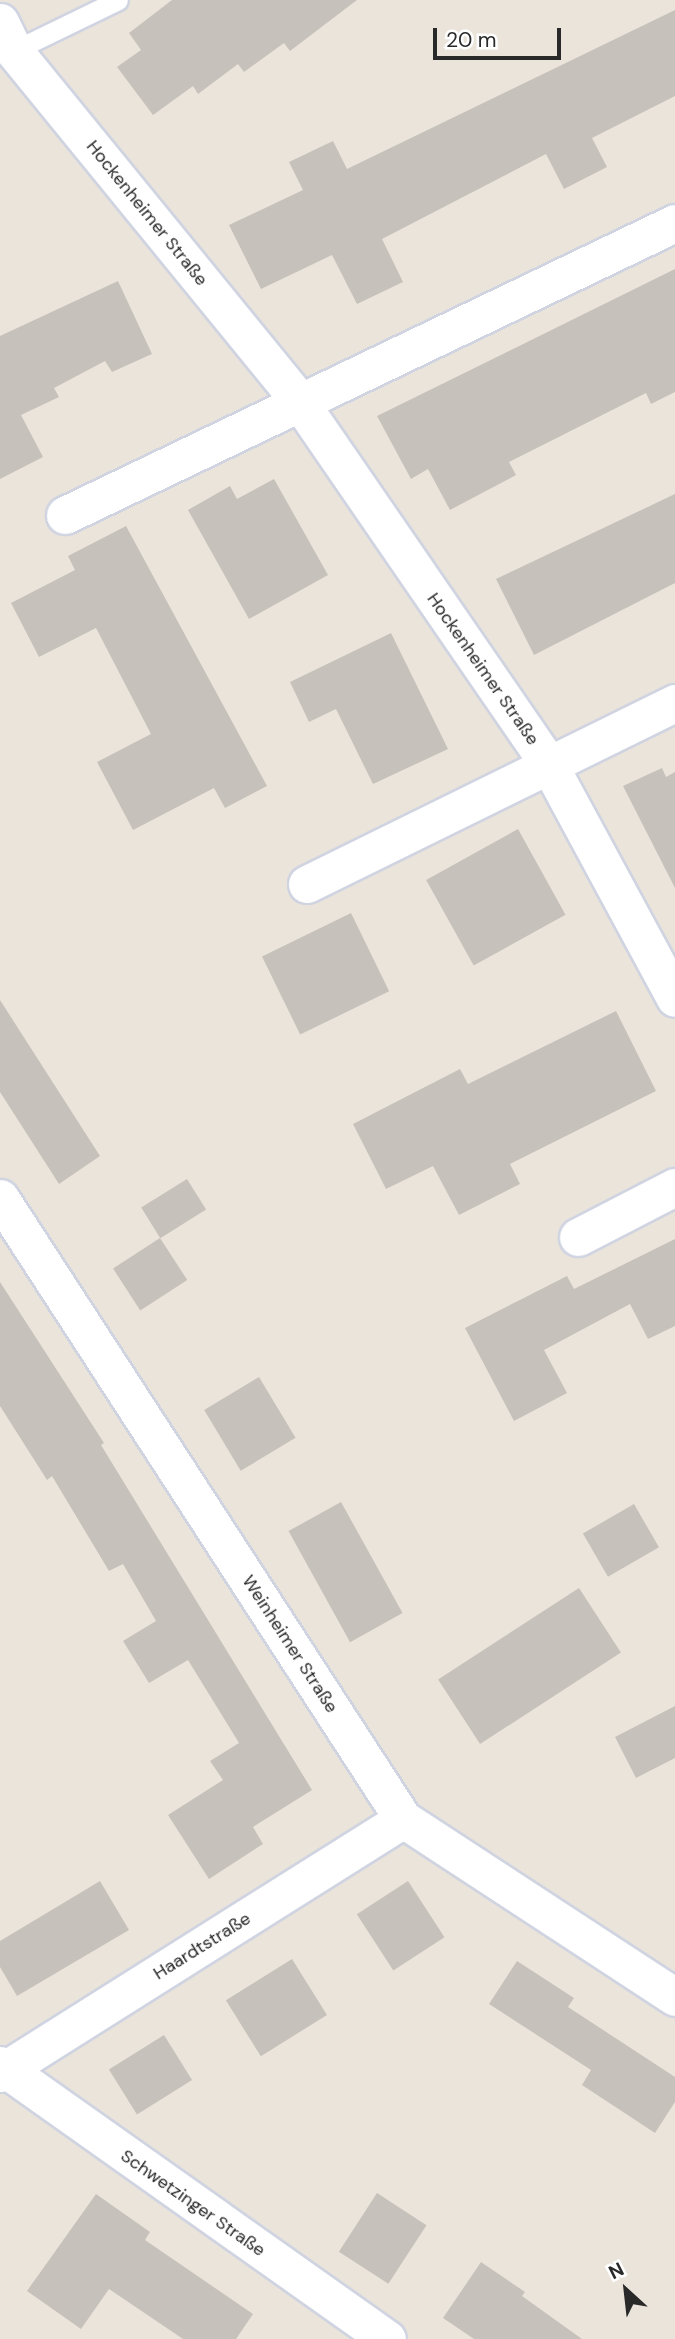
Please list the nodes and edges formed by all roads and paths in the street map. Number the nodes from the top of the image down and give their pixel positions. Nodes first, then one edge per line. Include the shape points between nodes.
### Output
1 (118, 0) edge
2 (5, 43) edge
3 (675, 223) edge
4 (299, 401) junction
5 (65, 515) dead end
6 (675, 702) edge
7 (548, 763) junction
8 (307, 884) dead end
9 (675, 998) edge
10 (675, 1187) edge
11 (0, 1198) edge
12 (578, 1237) dead end
13 (404, 1819) junction
14 (675, 1997) edge
15 (1, 2070) edge
16 (387, 2339) edge

1 - 2 lane
2 - 4 street, Hockenheimer Straße
3 - 4 street
4 - 5 street
4 - 7 street, Hockenheimer Straße
6 - 7 street, Hockenheimer Straße
7 - 8 street, Hockenheimer Straße
7 - 9 street, Hockenheimer Straße
10 - 12 street
11 - 13 street, Weinheimer Straße
13 - 14 street, Weinheimer Straße
13 - 15 street, Haardtstraße
15 - 16 street, Schwetzinger Straße

